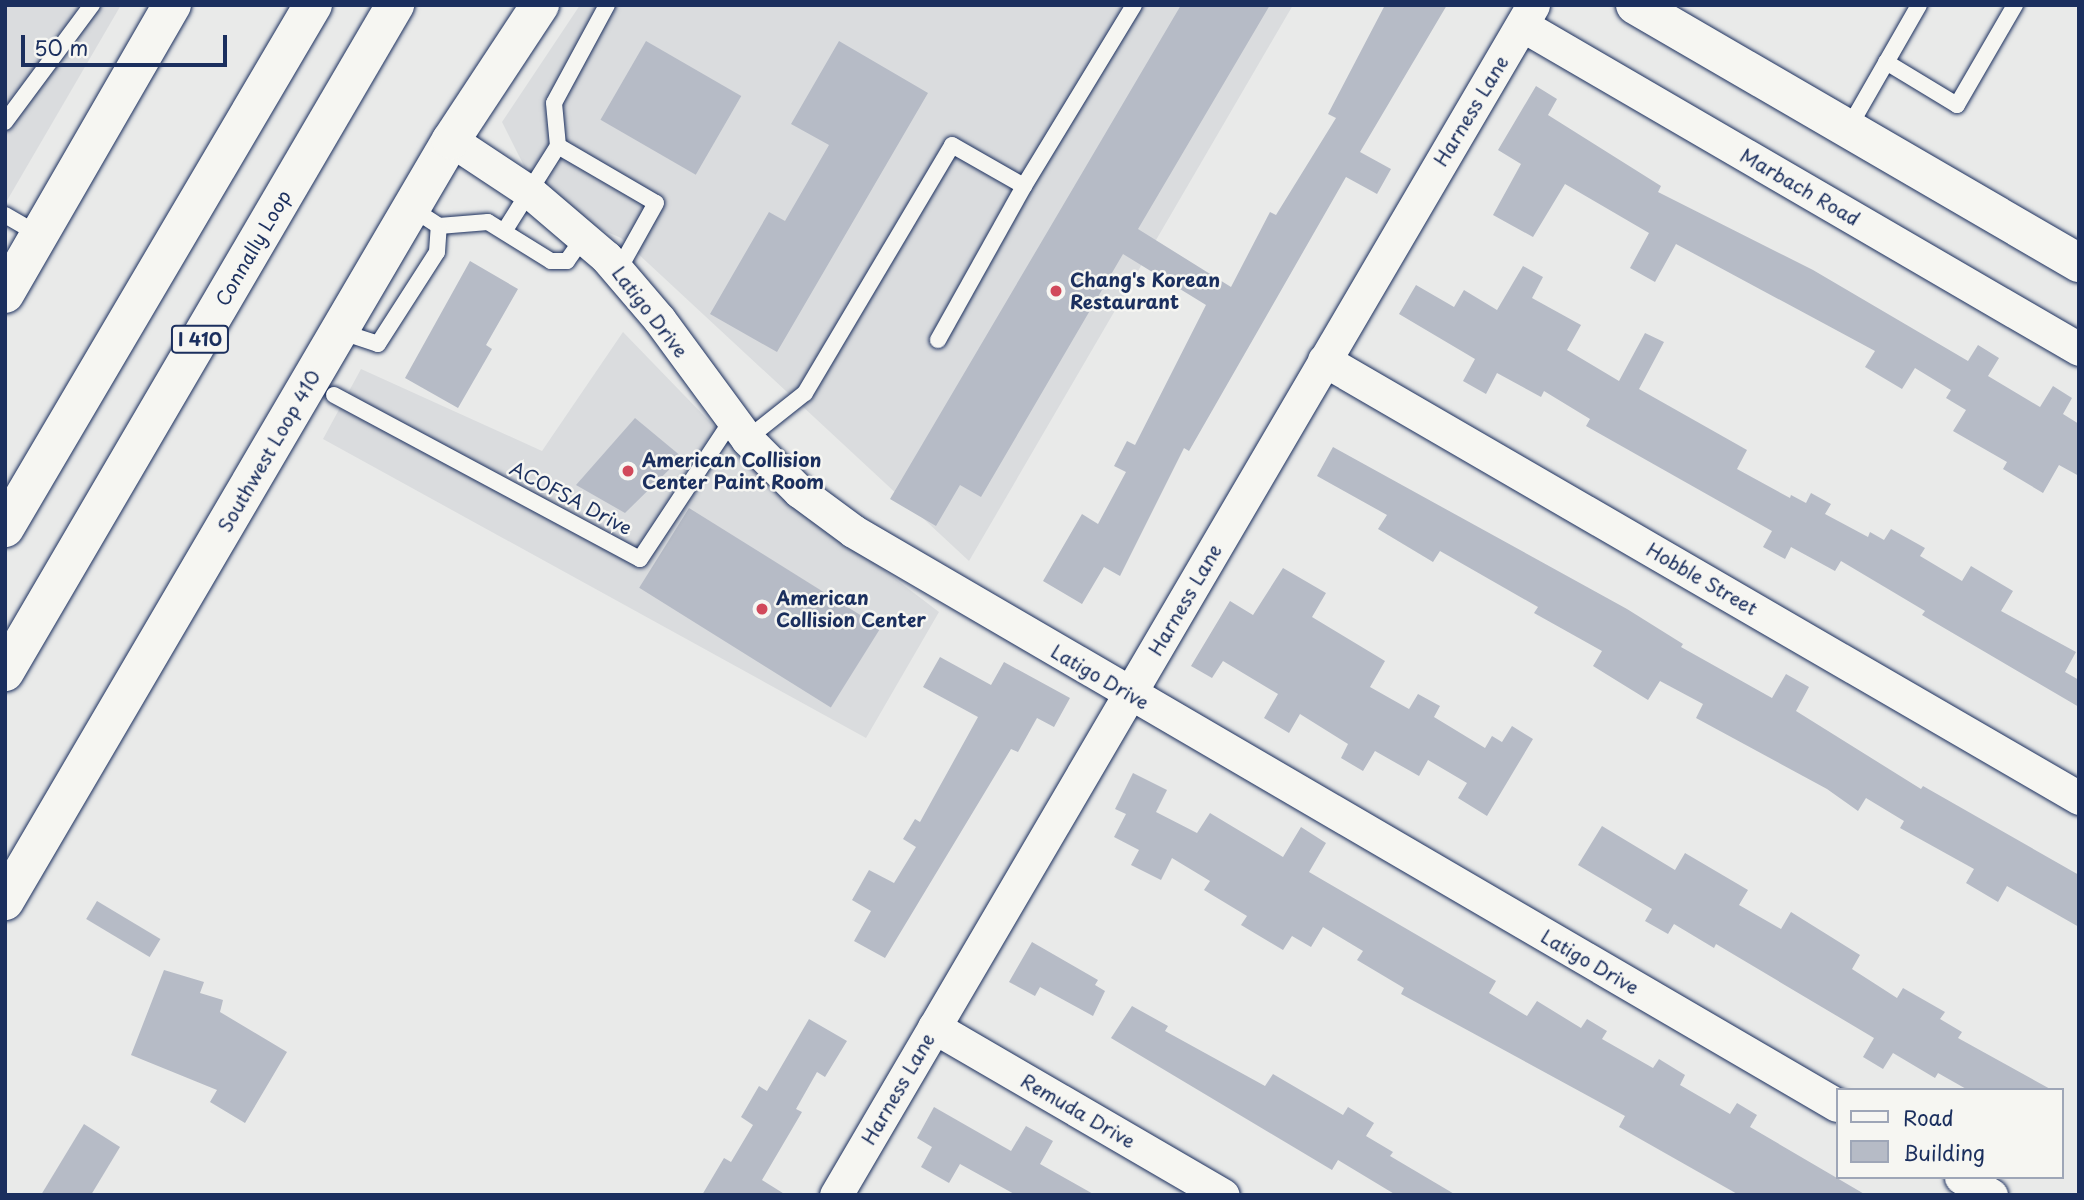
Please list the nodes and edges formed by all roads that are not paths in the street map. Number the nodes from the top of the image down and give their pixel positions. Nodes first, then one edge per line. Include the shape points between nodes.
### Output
1 (92, 5) edge
2 (172, 5) edge
3 (313, 5) edge
4 (395, 5) edge
5 (540, 5) edge
6 (607, 5) edge
7 (1134, 5) edge
8 (2015, 5) edge
9 (1914, 7) edge
10 (1660, 11) edge
11 (1527, 15) edge
12 (1886, 62) junction
13 (5, 122) edge
14 (1848, 129) junction
15 (451, 140) junction
16 (558, 146) junction
17 (1024, 186) junction
18 (531, 193) junction
19 (5, 215) edge
20 (425, 217) junction
21 (505, 230) junction
22 (39, 235) junction
23 (584, 237) junction
24 (2079, 263) edge
25 (618, 271) junction
26 (5, 294) edge
27 (937, 340) dead end
28 (2079, 349) edge
29 (1324, 360) junction
30 (334, 396) dead end
31 (739, 430) junction
32 (5, 528) edge
33 (5, 672) edge
34 (1130, 694) junction
35 (2079, 798) edge
36 (5, 901) edge
37 (934, 1027) junction
38 (1836, 1104) edge
39 (1964, 1179) edge
40 (836, 1195) edge
41 (1223, 1195) edge
42 (1991, 1195) edge

1 - 13 lane
2 - 22 main road
3 - 32 main road
4 - 33 main road, Connally Loop / I 410
5 - 15 main road, Southwest Loop 410
6 - 16 lane via 554,103
7 - 17 lane
8 - 12 lane via 1957,105
9 - 12 lane
10 - 14 main road
11 - 28 street, Marbach Road
11 - 29 street, Harness Lane
12 - 14 lane
14 - 24 main road
15 - 18 street, Latigo Drive
15 - 20 main road, Southwest Loop 410
16 - 18 lane
16 - 25 lane via 656,203
17 - 27 lane
17 - 31 lane via 953,145 805,393
18 - 21 lane
18 - 23 street, Latigo Drive
19 - 22 lane
20 - 21 lane via 488,222
20 - 36 main road, Southwest Loop 410 via 339,331
21 - 23 lane via 551,261 567,261
22 - 26 main road
23 - 25 street, Latigo Drive
25 - 31 street, Latigo Drive
29 - 34 street, Harness Lane
29 - 35 street, Hobble Street
30 - 31 lane, ACOFSA Drive via 640,559
31 - 34 street, Latigo Drive via 799,491 853,531
34 - 37 street, Harness Lane
34 - 38 street, Latigo Drive
37 - 40 street, Harness Lane
37 - 41 street, Remuda Drive
39 - 42 street

